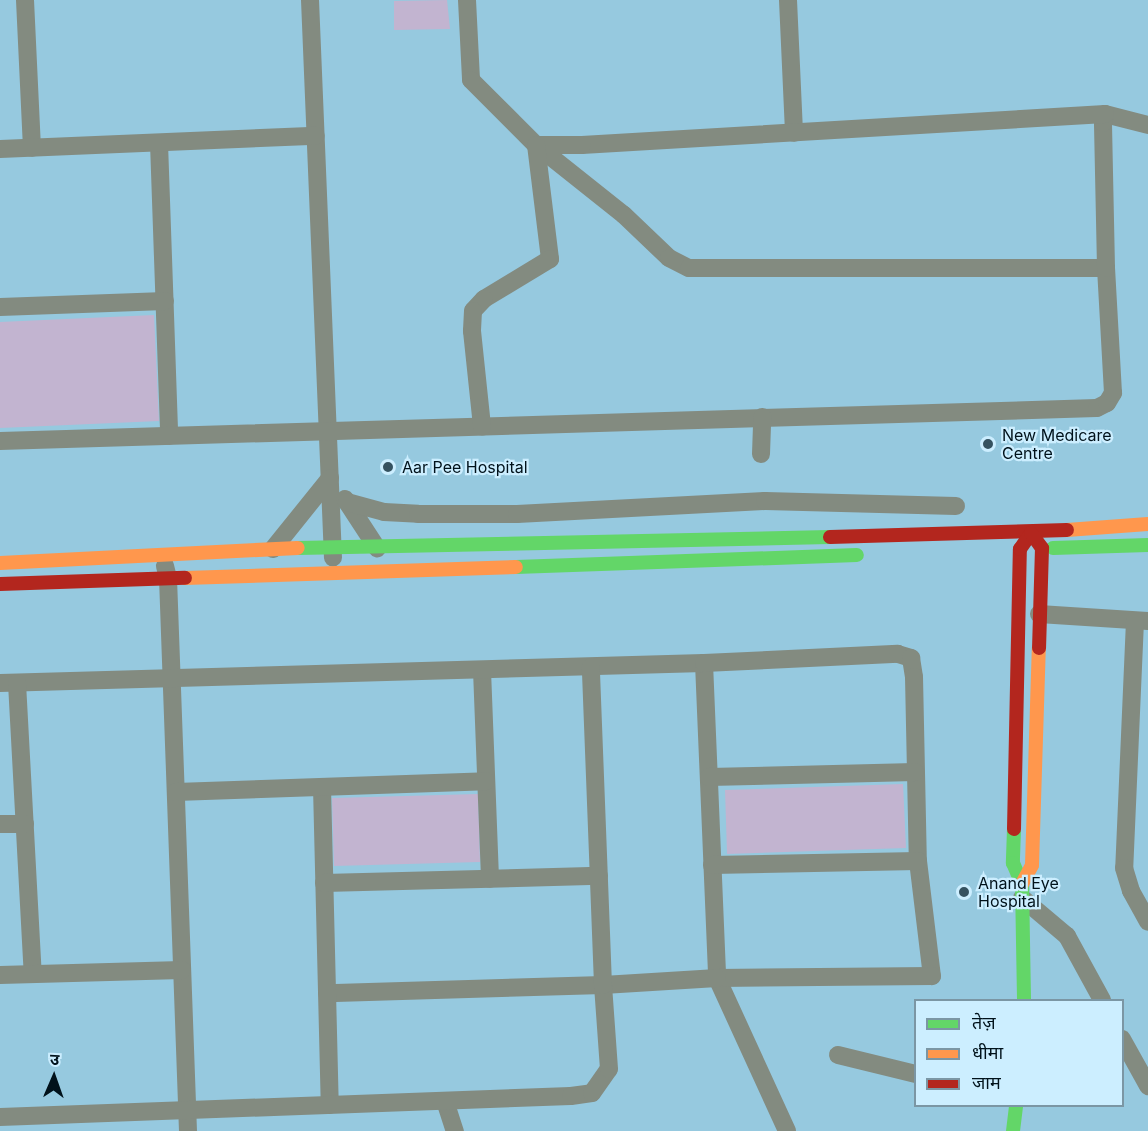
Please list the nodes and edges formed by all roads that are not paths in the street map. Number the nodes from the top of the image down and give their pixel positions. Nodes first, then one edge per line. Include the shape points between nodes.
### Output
1 (25, 0) edge
2 (310, 0) edge
3 (467, 0) edge
4 (788, 0) edge
5 (1105, 114) junction
6 (1148, 125) edge
7 (794, 133) junction
8 (316, 136) junction
9 (159, 143) junction
10 (536, 145) junction
11 (32, 148) junction
12 (0, 149) edge
13 (1106, 268) junction
14 (165, 301) junction
15 (0, 307) edge
16 (762, 417) junction
17 (482, 426) junction
18 (328, 431) junction
19 (169, 436) junction
20 (0, 441) edge
21 (761, 454) dead end
22 (330, 478) junction
23 (347, 502) junction
24 (956, 506) dead end
25 (1148, 524) edge
26 (1031, 533) junction
27 (1148, 544) edge
28 (333, 548) junction
29 (377, 548) junction
30 (1042, 548) junction
31 (273, 549) junction
32 (1014, 549) junction
33 (870, 554) dead end
34 (163, 555) junction
35 (0, 562) edge
36 (334, 572) junction
37 (168, 578) junction
38 (0, 584) edge
39 (1039, 615) junction
40 (1141, 621) edge
41 (704, 663) junction
42 (591, 667) junction
43 (482, 670) junction
44 (172, 678) junction
45 (9, 683) edge
46 (915, 772) junction
47 (709, 777) junction
48 (486, 782) junction
49 (322, 787) junction
50 (176, 792) junction
51 (0, 824) edge
52 (25, 824) junction
53 (918, 861) junction
54 (712, 865) junction
55 (599, 876) junction
56 (490, 879) junction
57 (324, 883) junction
58 (1022, 891) junction
59 (1148, 922) edge
60 (182, 969) junction
61 (33, 974) junction
62 (0, 975) edge
63 (717, 978) junction
64 (603, 985) junction
65 (327, 993) junction
66 (1024, 999) edge
67 (1101, 999) edge
68 (1124, 1043) edge
69 (838, 1055) dead end
70 (914, 1074) edge
71 (1148, 1086) edge
72 (445, 1101) junction
73 (330, 1105) junction
74 (1016, 1107) edge
75 (188, 1109) junction
76 (0, 1117) edge
77 (37, 1123) edge
78 (188, 1131) edge
79 (455, 1131) edge
80 (786, 1131) edge
81 (1014, 1131) edge

1 - 11 street
2 - 8 street
3 - 10 street via 471,80
4 - 7 street
5 - 6 street
5 - 7 street
5 - 13 street
7 - 10 street
8 - 9 street
8 - 18 street
9 - 11 street
9 - 14 street
10 - 13 street via 624,215 669,258 689,268
10 - 17 street via 550,259 484,299 473,311
11 - 12 street
13 - 16 street via 1113,393 1107,403 1096,408
14 - 15 street
14 - 19 street
16 - 17 street
16 - 21 street
17 - 18 street
18 - 19 street
18 - 22 street
19 - 20 street
22 - 23 street
22 - 28 street
22 - 31 street
23 - 24 street via 384,512 418,514 517,514 765,501
23 - 29 street
25 - 26 main road
26 - 29 main road
26 - 30 main road
26 - 32 main road
27 - 30 main road
28 - 29 main road
28 - 31 main road
28 - 36 street
30 - 32 main road
30 - 39 main road
31 - 34 main road
32 - 58 main road via 1012,863
33 - 36 main road
34 - 35 main road
34 - 37 street
36 - 37 main road
37 - 38 main road
37 - 44 street
39 - 40 street
39 - 58 main road via 1032,865
40 - 59 street via 1124,868
41 - 42 street
41 - 46 street via 898,654 910,658 914,677
41 - 47 street
42 - 43 street
42 - 55 street
43 - 44 street
43 - 48 street
44 - 45 street
44 - 50 street
45 - 52 street
46 - 47 street
46 - 53 street
47 - 54 street
48 - 49 street
48 - 56 street
49 - 50 street
49 - 57 street
50 - 60 street
51 - 52 street
52 - 61 street
53 - 54 street
53 - 63 street via 932,976
54 - 63 street
55 - 56 street
55 - 64 street
56 - 57 street
57 - 65 street
58 - 66 main road
58 - 67 street via 1067,936
60 - 61 street
60 - 75 street
61 - 62 street
63 - 64 street
63 - 80 street
64 - 65 street
64 - 72 street via 609,1069 592,1093
65 - 73 street
68 - 71 street
69 - 70 street
72 - 73 street
72 - 79 street
73 - 75 street
74 - 81 main road
75 - 77 street
75 - 78 street
76 - 77 street

